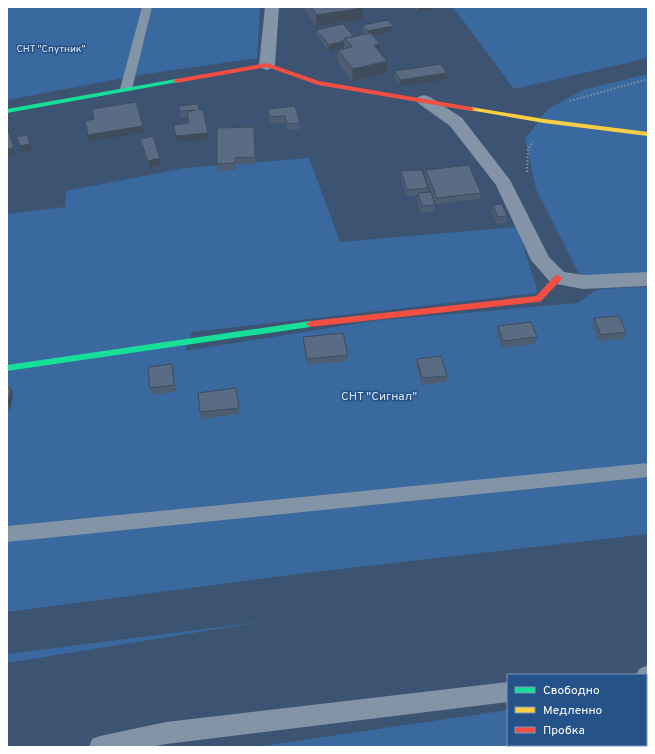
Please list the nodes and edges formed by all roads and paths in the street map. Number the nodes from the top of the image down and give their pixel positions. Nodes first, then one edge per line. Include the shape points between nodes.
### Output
1 (147, 7) edge
2 (272, 7) edge
3 (267, 64) junction
4 (648, 79) edge
5 (126, 89) junction
6 (424, 100) junction
7 (7, 111) edge
8 (544, 121) junction
9 (648, 134) edge
10 (526, 177) dead end
11 (558, 278) junction
12 (648, 279) edge
13 (7, 368) edge
14 (648, 470) edge
15 (7, 534) edge
16 (507, 692) edge
17 (100, 747) edge

1 - 5 lane
2 - 3 street
3 - 5 street
3 - 6 street via 318,83
4 - 8 path via 571,100
5 - 7 street
6 - 8 street
6 - 11 street via 456,122 504,184 541,260
8 - 9 street
8 - 10 path via 528,150
11 - 12 street via 583,282
11 - 13 street via 538,299 348,319
14 - 15 lane
16 - 17 lane via 166,733

